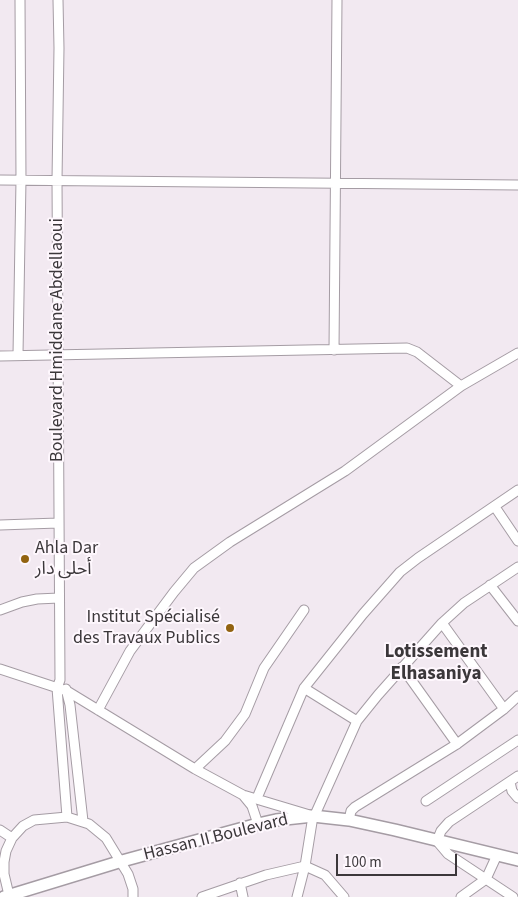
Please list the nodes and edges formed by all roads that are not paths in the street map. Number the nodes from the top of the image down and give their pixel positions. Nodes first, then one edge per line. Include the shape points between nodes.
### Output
1 (20, 0) edge
2 (58, 0) edge
3 (337, 0) edge
4 (0, 180) edge
5 (21, 180) junction
6 (57, 180) junction
7 (335, 184) junction
8 (518, 184) edge
9 (334, 350) junction
10 (518, 353) edge
11 (18, 354) junction
12 (0, 356) edge
13 (58, 356) junction
14 (460, 386) junction
15 (518, 490) edge
16 (495, 507) junction
17 (58, 523) junction
18 (0, 525) edge
19 (518, 541) edge
20 (518, 567) edge
21 (490, 585) junction
22 (59, 598) junction
23 (2, 606) edge
24 (304, 610) dead end
25 (518, 621) edge
26 (442, 623) junction
27 (402, 667) junction
28 (0, 668) edge
29 (58, 684) junction
30 (304, 688) junction
31 (67, 691) junction
32 (518, 696) edge
33 (504, 708) junction
34 (98, 710) junction
35 (356, 721) junction
36 (518, 740) edge
37 (457, 744) junction
38 (195, 769) junction
39 (518, 776) edge
40 (510, 782) junction
41 (243, 795) junction
42 (257, 798) junction
43 (518, 798) edge
44 (426, 801) dead end
45 (314, 816) junction
46 (67, 817) junction
47 (349, 820) junction
48 (83, 821) junction
49 (258, 824) junction
50 (0, 830) edge
51 (12, 838) junction
52 (437, 841) junction
53 (496, 855) junction
54 (518, 860) edge
55 (122, 862) junction
56 (305, 866) junction
57 (486, 879) junction
58 (240, 884) junction
59 (30, 893) edge
60 (7, 896) edge
61 (133, 897) edge
62 (202, 897) edge
63 (244, 897) edge
64 (297, 897) edge
65 (344, 897) edge
66 (461, 897) edge
67 (513, 897) edge

1 - 5 street
2 - 6 street, Boulevard Hmiddane Abdellaoui
3 - 7 street
4 - 5 street
5 - 6 street
5 - 11 street
6 - 7 street
6 - 13 street, Boulevard Hmiddane Abdellaoui
7 - 8 street
7 - 9 street
9 - 13 street
9 - 14 street via 412,349
10 - 14 street
11 - 12 street
11 - 13 street
13 - 17 street, Boulevard Hmiddane Abdellaoui
14 - 34 street via 345,471 194,568 130,650
15 - 16 street
16 - 19 street
16 - 30 street via 400,572
17 - 18 street
17 - 22 street, Boulevard Hmiddane Abdellaoui
20 - 21 street
21 - 25 street
21 - 26 street
22 - 23 street
22 - 29 street, Boulevard Hmiddane Abdellaoui
24 - 38 street via 264,668 245,714 225,741
26 - 27 street
26 - 33 street
27 - 35 street
27 - 37 street
28 - 29 street
29 - 31 street
29 - 46 street, Boulevard Hmiddane Abdellaoui
30 - 35 street
30 - 42 street
31 - 34 street
31 - 48 street
32 - 33 street
33 - 37 street
34 - 38 street
35 - 45 street
36 - 44 street
37 - 47 street via 355,808
38 - 41 street
39 - 40 street
40 - 43 street
40 - 52 street via 449,822
41 - 42 street
41 - 49 street via 252,806
42 - 45 street
45 - 47 main road, Hassan II Boulevard
45 - 49 main road, Hassan II Boulevard
45 - 56 street
46 - 48 street
46 - 51 street via 34,820
47 - 52 main road, Hassan II Boulevard
48 - 55 street via 103,834
49 - 55 main road, Hassan II Boulevard
50 - 51 street
51 - 60 street via 4,862
52 - 53 main road, Hassan II Boulevard
52 - 57 street via 448,854
53 - 54 main road, Hassan II Boulevard
53 - 57 street
55 - 59 main road, Hassan II Boulevard
55 - 61 street
56 - 58 street
56 - 64 street
56 - 65 street via 325,875
57 - 66 street
57 - 67 street
58 - 62 street
58 - 63 street
59 - 60 main road, Hassan II Boulevard

